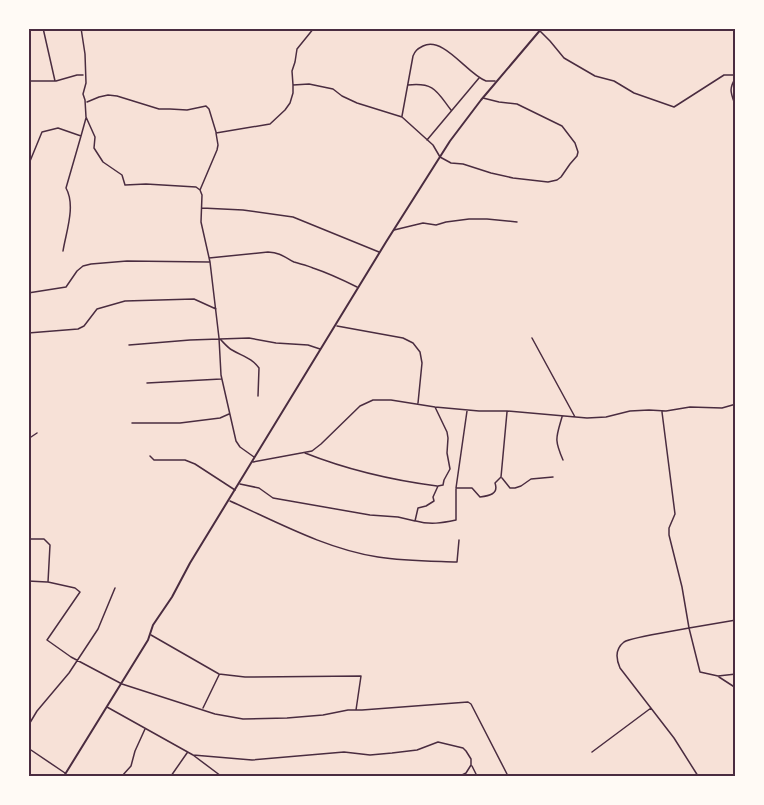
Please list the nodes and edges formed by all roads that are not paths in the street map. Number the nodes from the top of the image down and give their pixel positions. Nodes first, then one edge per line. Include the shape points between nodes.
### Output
1 (43, 28) edge
2 (81, 28) edge
3 (314, 28) edge
4 (533, 28) edge
5 (541, 30) edge
6 (85, 75) junction
7 (735, 76) edge
8 (480, 77) junction
9 (28, 81) edge
10 (55, 81) junction
11 (496, 81) junction
12 (293, 85) junction
13 (408, 85) junction
14 (482, 98) junction
15 (85, 103) junction
16 (735, 107) edge
17 (452, 111) junction
18 (86, 117) junction
19 (402, 117) junction
20 (216, 133) junction
21 (81, 136) junction
22 (427, 140) junction
23 (440, 157) junction
24 (28, 166) edge
25 (200, 190) junction
26 (201, 208) junction
27 (517, 222) dead end
28 (393, 230) junction
29 (63, 251) dead end
30 (379, 252) junction
31 (209, 258) junction
32 (210, 262) junction
33 (358, 288) junction
34 (28, 293) edge
35 (216, 309) junction
36 (335, 326) junction
37 (28, 333) edge
38 (219, 338) junction
39 (532, 338) dead end
40 (129, 345) dead end
41 (321, 349) junction
42 (222, 379) junction
43 (147, 383) dead end
44 (258, 396) dead end
45 (418, 404) junction
46 (735, 404) edge
47 (435, 407) junction
48 (467, 410) junction
49 (507, 411) junction
50 (662, 411) junction
51 (230, 414) junction
52 (562, 416) junction
53 (576, 418) junction
54 (132, 423) dead end
55 (37, 433) dead end
56 (28, 439) edge
57 (305, 452) junction
58 (150, 456) dead end
59 (255, 458) junction
60 (563, 460) dead end
61 (252, 462) junction
62 (501, 477) junction
63 (553, 477) dead end
64 (239, 484) junction
65 (438, 486) junction
66 (456, 488) junction
67 (236, 490) junction
68 (229, 501) junction
69 (415, 521) junction
70 (28, 539) edge
71 (459, 540) dead end
72 (28, 581) edge
73 (48, 582) junction
74 (115, 588) dead end
75 (735, 620) edge
76 (689, 628) junction
77 (150, 635) junction
78 (78, 660) junction
79 (219, 674) junction
80 (735, 674) edge
81 (718, 676) junction
82 (122, 684) junction
83 (735, 688) edge
84 (107, 706) junction
85 (652, 708) junction
86 (202, 710) junction
87 (356, 710) junction
88 (28, 726) edge
89 (146, 728) junction
90 (28, 748) edge
91 (187, 752) junction
92 (592, 752) dead end
93 (193, 755) junction
94 (471, 765) junction
95 (65, 775) edge
96 (122, 777) edge
97 (171, 777) edge
98 (221, 777) edge
99 (460, 777) edge
100 (477, 777) edge
101 (508, 777) edge
102 (698, 777) edge

1 - 10 street
2 - 6 street
3 - 12 street via 297,49
4 - 5 street
5 - 7 street via 564,58 634,93 674,106 724,75
5 - 11 street
6 - 10 street
6 - 15 street
7 - 16 street via 730,86
8 - 11 street
8 - 13 street via 443,49 428,44 415,51
8 - 17 street
9 - 10 street
11 - 14 street
12 - 19 street via 333,89 357,103
12 - 20 street via 290,103 270,124
13 - 17 street via 436,90
13 - 19 street
14 - 23 street
14 - 23 street via 517,104 562,126 575,143 578,156 561,177 548,182 491,173
15 - 18 street
15 - 20 street via 108,95 159,109 206,106
17 - 22 street
18 - 21 street
18 - 25 street via 95,137 94,148 103,162 122,175 125,185
19 - 22 street
20 - 25 street via 217,150
21 - 24 street via 58,129 42,132
21 - 29 street via 66,188 69,216
22 - 23 street
23 - 28 street
25 - 26 street
26 - 30 street via 293,218
26 - 31 street
27 - 28 street via 469,219
28 - 30 street
30 - 33 street
31 - 32 street
31 - 33 street via 276,253
32 - 34 street via 91,264 77,271 66,287
32 - 35 street
33 - 36 street
35 - 37 street via 194,299 126,302 97,309 78,329
35 - 38 street
36 - 41 street
36 - 45 street via 413,343 420,351 422,363
38 - 40 street
38 - 41 street via 249,338
38 - 42 street
38 - 44 street via 231,350 257,364
39 - 53 street
41 - 59 street
42 - 43 street
42 - 51 street
45 - 47 street
45 - 57 street via 373,400 316,448
46 - 50 street
47 - 48 street
47 - 65 street via 447,432 450,469 443,485
48 - 49 street
48 - 66 street
49 - 52 street
49 - 62 street
50 - 53 street
50 - 76 street via 675,514 669,535
51 - 54 street via 180,423
51 - 59 street via 236,441
52 - 53 street
52 - 60 street via 556,440
55 - 56 street
57 - 61 street
57 - 65 street via 367,474
58 - 67 street via 154,460 186,460
59 - 61 street
61 - 64 street
62 - 63 street via 510,488 515,488 531,479
62 - 66 street via 495,483 496,491 485,497 472,488
64 - 67 street
64 - 69 street via 259,488 273,498
65 - 69 street via 434,501 418,508
66 - 69 street via 456,520 435,524
67 - 68 street
68 - 71 street via 328,544 375,557 457,562
68 - 77 street
70 - 73 street via 44,539 50,545
72 - 73 street
73 - 78 street via 80,592 47,640
74 - 78 street via 100,626
75 - 76 street
76 - 81 street via 700,672
76 - 85 street via 628,640 620,646 616,657 620,668
77 - 79 street
77 - 82 street
78 - 82 street
78 - 88 street
79 - 86 street
79 - 87 street via 361,676
80 - 81 street
81 - 83 street
82 - 84 street
82 - 86 street
84 - 89 street
84 - 95 street
85 - 92 street
85 - 102 street
86 - 87 street via 243,719
87 - 101 street via 468,702
89 - 91 street
89 - 96 street via 131,766
90 - 95 street
91 - 93 street
91 - 97 street
93 - 94 street via 252,760 344,752 370,754 417,750 438,742 462,748
93 - 98 street
94 - 99 street
94 - 100 street

